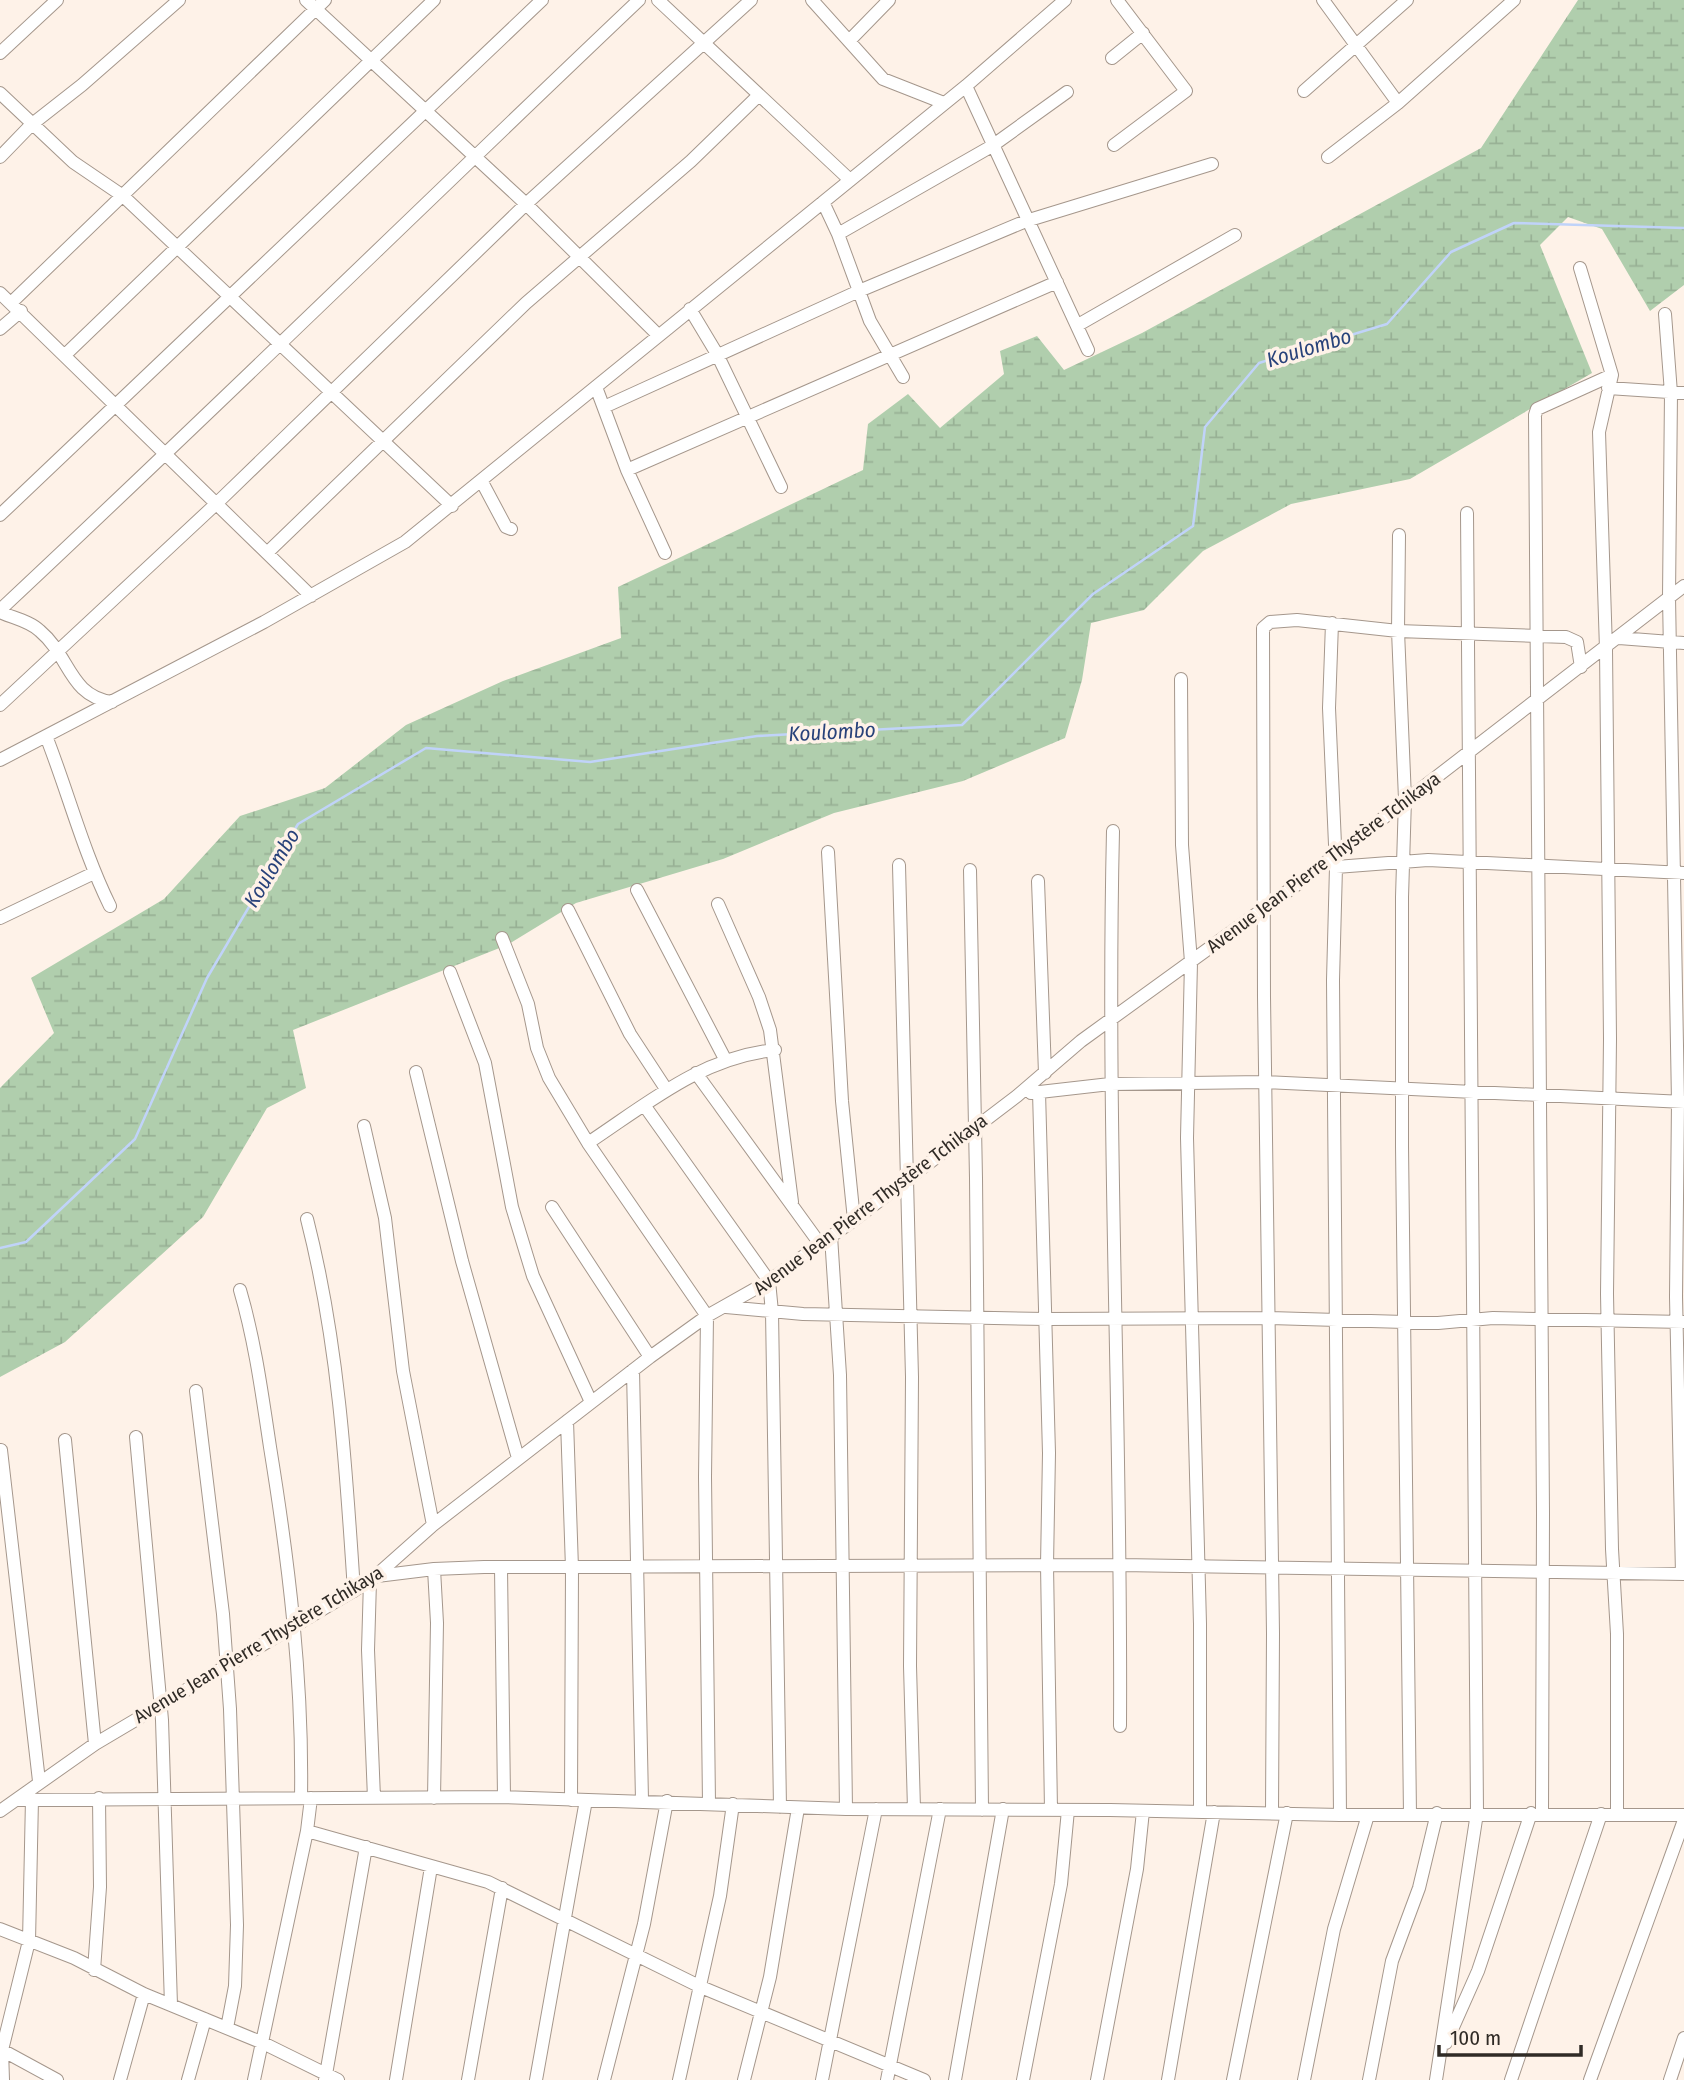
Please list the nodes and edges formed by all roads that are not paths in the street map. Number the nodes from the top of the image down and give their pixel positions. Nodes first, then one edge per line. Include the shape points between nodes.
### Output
1 (57, 0) edge
2 (179, 0) edge
3 (434, 0) edge
4 (542, 0) edge
5 (639, 0) edge
6 (658, 0) edge
7 (751, 0) edge
8 (812, 0) edge
9 (889, 0) edge
10 (1065, 0) edge
11 (1117, 0) edge
12 (1323, 0) edge
13 (1407, 0) edge
14 (1514, 0) edge
15 (315, 3) edge
16 (1143, 33) junction
17 (849, 41) junction
18 (702, 42) junction
19 (1355, 47) junction
20 (0, 53) edge
21 (1112, 58) dead end
22 (371, 59) junction
23 (965, 86) junction
24 (1304, 91) dead end
25 (1067, 92) dead end
26 (0, 93) edge
27 (758, 96) junction
28 (944, 103) junction
29 (1398, 103) junction
30 (424, 109) junction
31 (31, 125) junction
32 (1114, 145) dead end
33 (992, 146) junction
34 (474, 155) junction
35 (1328, 157) dead end
36 (0, 158) edge
37 (1212, 164) dead end
38 (850, 180) junction
39 (123, 196) junction
40 (823, 202) junction
41 (526, 204) junction
42 (1026, 221) junction
43 (838, 234) junction
44 (1235, 235) dead end
45 (175, 247) junction
46 (581, 258) junction
47 (1580, 268) dead end
48 (1057, 282) junction
49 (859, 291) junction
50 (0, 293) edge
51 (229, 297) junction
52 (16, 307) junction
53 (690, 309) junction
54 (1665, 314) dead end
55 (1078, 325) junction
56 (0, 329) edge
57 (658, 335) junction
58 (280, 343) junction
59 (1088, 350) dead end
60 (717, 354) junction
61 (65, 355) junction
62 (890, 356) junction
63 (1612, 374) junction
64 (903, 377) dead end
65 (596, 387) junction
66 (1608, 388) junction
67 (331, 390) junction
68 (1678, 393) edge
69 (116, 405) junction
70 (604, 407) junction
71 (748, 416) junction
72 (383, 438) junction
73 (167, 455) junction
74 (627, 470) junction
75 (482, 482) junction
76 (781, 487) dead end
77 (217, 503) junction
78 (452, 506) junction
79 (1467, 513) dead end
80 (0, 515) edge
81 (512, 529) dead end
82 (1399, 535) dead end
83 (268, 552) junction
84 (664, 553) dead end
85 (1684, 586) edge
86 (311, 596) junction
87 (1669, 597) junction
88 (0, 611) edge
89 (1332, 623) junction
90 (1398, 631) junction
91 (1468, 635) junction
92 (1535, 635) junction
93 (1619, 638) junction
94 (1677, 643) edge
95 (1606, 649) junction
96 (57, 650) junction
97 (1581, 667) junction
98 (1181, 679) dead end
99 (1535, 701) junction
100 (113, 702) junction
101 (0, 705) edge
102 (46, 736) junction
103 (1468, 752) junction
104 (1, 759) edge
105 (1405, 799) junction
106 (1113, 831) dead end
107 (828, 852) dead end
108 (1336, 861) junction
109 (1403, 862) junction
110 (1470, 862) junction
111 (899, 865) dead end
112 (1539, 866) junction
113 (1608, 868) junction
114 (970, 870) dead end
115 (1679, 872) edge
116 (94, 873) junction
117 (1038, 881) dead end
118 (637, 890) dead end
119 (718, 904) dead end
120 (110, 906) dead end
121 (568, 910) dead end
122 (1263, 910) junction
123 (0, 918) edge
124 (502, 938) dead end
125 (1191, 962) junction
126 (450, 972) dead end
127 (1110, 1020) junction
128 (775, 1050) junction
129 (725, 1059) junction
130 (416, 1072) dead end
131 (696, 1073) junction
132 (1045, 1073) junction
133 (1265, 1082) junction
134 (1188, 1083) junction
135 (1110, 1084) junction
136 (1334, 1088) junction
137 (1402, 1088) junction
138 (666, 1090) junction
139 (1471, 1090) junction
140 (1039, 1092) junction
141 (1017, 1096) junction
142 (1538, 1097) junction
143 (1610, 1099) junction
144 (1681, 1102) edge
145 (643, 1105) junction
146 (363, 1126) dead end
147 (974, 1126) junction
148 (588, 1143) junction
149 (908, 1179) junction
150 (792, 1202) junction
151 (552, 1207) dead end
152 (307, 1219) dead end
153 (854, 1220) junction
154 (826, 1240) junction
155 (769, 1281) junction
156 (240, 1290) dead end
157 (723, 1306) junction
158 (772, 1311) junction
159 (910, 1314) junction
160 (837, 1315) junction
161 (706, 1316) junction
162 (978, 1316) junction
163 (1268, 1318) junction
164 (1046, 1319) junction
165 (1115, 1319) junction
166 (1192, 1319) junction
167 (1472, 1320) junction
168 (1337, 1321) junction
169 (1541, 1321) junction
170 (1404, 1322) junction
171 (1608, 1322) junction
172 (1680, 1322) edge
173 (650, 1357) junction
174 (633, 1370) junction
175 (195, 1391) dead end
176 (591, 1402) junction
177 (567, 1421) junction
178 (136, 1437) dead end
179 (65, 1440) dead end
180 (1, 1450) edge
181 (518, 1458) junction
182 (433, 1525) junction
183 (1047, 1565) junction
184 (1121, 1565) junction
185 (638, 1566) junction
186 (843, 1566) junction
187 (912, 1566) junction
188 (979, 1566) junction
189 (775, 1567) junction
190 (501, 1568) junction
191 (572, 1568) junction
192 (706, 1568) junction
193 (1196, 1568) junction
194 (1338, 1568) junction
195 (434, 1569) junction
196 (1271, 1570) junction
197 (1408, 1570) junction
198 (1476, 1571) junction
199 (1542, 1573) junction
200 (1613, 1574) junction
201 (1683, 1574) edge
202 (373, 1578) junction
203 (354, 1591) junction
204 (295, 1626) junction
205 (227, 1667) junction
206 (161, 1704) junction
207 (1120, 1726) dead end
208 (95, 1744) junction
209 (39, 1781) junction
210 (504, 1797) junction
211 (99, 1798) junction
212 (306, 1798) junction
213 (374, 1798) junction
214 (434, 1798) junction
215 (32, 1799) junction
216 (164, 1799) junction
217 (234, 1799) junction
218 (16, 1800) junction
219 (570, 1800) junction
220 (586, 1800) junction
221 (642, 1800) junction
222 (667, 1801) junction
223 (709, 1803) junction
224 (733, 1804) junction
225 (780, 1807) junction
226 (799, 1808) junction
227 (846, 1809) junction
228 (876, 1809) junction
229 (915, 1809) junction
230 (940, 1809) junction
231 (1003, 1809) junction
232 (982, 1810) junction
233 (1051, 1810) junction
234 (1068, 1810) junction
235 (0, 1811) edge
236 (1143, 1811) junction
237 (1200, 1811) junction
238 (1214, 1812) junction
239 (1272, 1812) junction
240 (1287, 1813) junction
241 (1437, 1813) junction
242 (1477, 1813) junction
243 (1536, 1813) junction
244 (1601, 1814) junction
245 (1617, 1814) junction
246 (1340, 1815) junction
247 (1368, 1815) junction
248 (1410, 1815) junction
249 (1684, 1815) edge
250 (1684, 1820) edge
251 (307, 1830) junction
252 (366, 1847) junction
253 (431, 1867) junction
254 (502, 1888) junction
255 (564, 1920) junction
256 (0, 1928) edge
257 (29, 1941) junction
258 (636, 1956) junction
259 (94, 1970) junction
260 (701, 1987) junction
261 (144, 1994) junction
262 (171, 2005) junction
263 (761, 2012) junction
264 (205, 2019) junction
265 (227, 2028) junction
266 (1684, 2038) edge
267 (831, 2040) junction
268 (263, 2043) junction
269 (1, 2049) edge
270 (1440, 2055) junction
271 (888, 2065) junction
272 (330, 2078) edge
273 (3, 2080) edge
274 (57, 2080) edge
275 (120, 2080) edge
276 (188, 2080) edge
277 (254, 2080) edge
278 (396, 2080) edge
279 (468, 2080) edge
280 (536, 2080) edge
281 (604, 2080) edge
282 (679, 2080) edge
283 (744, 2080) edge
284 (822, 2080) edge
285 (887, 2080) edge
286 (925, 2080) edge
287 (955, 2080) edge
288 (1023, 2080) edge
289 (1097, 2080) edge
290 (1168, 2080) edge
291 (1233, 2080) edge
292 (1304, 2080) edge
293 (1369, 2080) edge
294 (1436, 2080) edge
295 (1511, 2080) edge
296 (1590, 2080) edge
297 (1670, 2080) edge

1 - 20 street
2 - 31 street
3 - 22 street
4 - 30 street
5 - 34 street
6 - 18 street
7 - 18 street
8 - 17 street
9 - 17 street
10 - 23 street
11 - 16 street
12 - 19 street
13 - 19 street
14 - 29 street
15 - 22 street
15 - 39 street
16 - 21 street
16 - 32 street via 1186,91
17 - 28 street via 883,79
18 - 27 street
18 - 41 street
19 - 24 street
19 - 29 street
22 - 30 street
22 - 45 street
23 - 28 street
23 - 33 street
25 - 33 street
26 - 31 street
27 - 38 street
27 - 46 street
28 - 38 street
29 - 35 street
30 - 34 street
30 - 51 street
31 - 36 street
31 - 39 street via 73,162
33 - 42 street
33 - 43 street
34 - 41 street
34 - 58 street
37 - 42 street
38 - 40 street
39 - 45 street
39 - 52 street
40 - 43 street
40 - 53 street
41 - 46 street
41 - 67 street
42 - 48 street
42 - 49 street
43 - 49 street
44 - 55 street
45 - 51 street
45 - 61 street
46 - 57 street
46 - 72 street via 526,303
47 - 63 street
48 - 55 street
48 - 62 street
49 - 60 street
49 - 62 street
50 - 52 street
51 - 58 street
51 - 69 street
52 - 56 street
52 - 61 street
53 - 57 street
53 - 60 street
54 - 68 street
55 - 59 street
57 - 65 street
58 - 67 street
58 - 73 street
60 - 70 street
60 - 71 street
61 - 69 street
62 - 64 street
62 - 71 street
63 - 66 street
63 - 92 street via 1535,411
65 - 70 street
65 - 75 street
66 - 68 street
66 - 95 street via 1599,432
67 - 72 street
67 - 77 street
68 - 87 street
69 - 73 street
69 - 80 street
70 - 74 street
71 - 74 street
71 - 76 street
72 - 78 street
72 - 83 street
73 - 77 street
73 - 88 street
74 - 84 street
75 - 78 street
75 - 81 street via 506,527
77 - 83 street
77 - 96 street
78 - 86 street via 405,542
79 - 91 street
82 - 90 street
83 - 86 street
85 - 87 street, Avenue Jean Pierre Thystère Tchikaya
86 - 100 street
87 - 93 street, Avenue Jean Pierre Thystère Tchikaya
87 - 94 street
88 - 96 street via 39,629
89 - 90 street
89 - 108 street via 1329,708
89 - 122 street via 1278,621 1263,628
90 - 91 street
90 - 105 street
91 - 92 street
91 - 103 street
92 - 97 street via 1573,638 1581,650
92 - 99 street
93 - 94 street
93 - 95 street, Avenue Jean Pierre Thystère Tchikaya
94 - 115 street
95 - 97 street, Avenue Jean Pierre Thystère Tchikaya
95 - 113 street
96 - 100 street via 83,692
96 - 101 street
97 - 99 street, Avenue Jean Pierre Thystère Tchikaya
98 - 125 street via 1182,845
99 - 103 street, Avenue Jean Pierre Thystère Tchikaya
99 - 112 street
100 - 102 street
102 - 104 street
102 - 116 street
103 - 105 street, Avenue Jean Pierre Thystère Tchikaya
103 - 110 street
105 - 108 street, Avenue Jean Pierre Thystère Tchikaya
105 - 109 street
106 - 127 street
107 - 153 street via 842,1101
108 - 109 street
108 - 122 street, Avenue Jean Pierre Thystère Tchikaya
108 - 136 street
109 - 110 street
109 - 137 street
110 - 112 street
110 - 139 street
111 - 149 street
112 - 113 street
112 - 142 street
113 - 115 street
113 - 143 street
114 - 147 street
115 - 144 street
116 - 120 street
116 - 123 street
117 - 132 street
118 - 129 street
119 - 128 street via 759,998
121 - 138 street via 630,1034
122 - 125 street, Avenue Jean Pierre Thystère Tchikaya
122 - 133 street
124 - 148 street via 528,1004 542,1065
125 - 127 street, Avenue Jean Pierre Thystère Tchikaya
125 - 134 street
126 - 176 street via 485,1063 512,1207 533,1276
127 - 132 street, Avenue Jean Pierre Thystère Tchikaya
127 - 135 street
128 - 129 street
128 - 150 street
129 - 131 street
130 - 181 street via 462,1261
131 - 138 street
131 - 150 street
132 - 141 street, Avenue Jean Pierre Thystère Tchikaya
133 - 134 street
133 - 136 street
133 - 163 street
134 - 135 street
134 - 166 street
135 - 140 street
135 - 165 street
136 - 137 street
136 - 168 street
137 - 139 street
137 - 170 street
138 - 145 street
139 - 142 street
139 - 167 street
140 - 141 street
140 - 164 street
141 - 147 street, Avenue Jean Pierre Thystère Tchikaya
142 - 143 street
142 - 169 street
143 - 144 street
143 - 171 street
144 - 172 street
145 - 148 street
145 - 155 street
146 - 182 street via 385,1218 403,1371
147 - 149 street, Avenue Jean Pierre Thystère Tchikaya
147 - 162 street
148 - 161 street
149 - 153 street, Avenue Jean Pierre Thystère Tchikaya
149 - 159 street
150 - 154 street
151 - 173 street
152 - 203 street via 320,1269 337,1391
153 - 154 street, Avenue Jean Pierre Thystère Tchikaya
154 - 155 street, Avenue Jean Pierre Thystère Tchikaya
154 - 160 street
155 - 157 street, Avenue Jean Pierre Thystère Tchikaya
155 - 158 street
156 - 204 street via 253,1343
157 - 158 street
157 - 161 street, Avenue Jean Pierre Thystère Tchikaya
158 - 160 street
158 - 189 street
159 - 160 street
159 - 162 street
159 - 187 street
160 - 186 street
161 - 173 street, Avenue Jean Pierre Thystère Tchikaya
161 - 192 street
162 - 164 street
162 - 188 street
163 - 166 street
163 - 168 street
163 - 196 street
164 - 165 street
164 - 183 street
165 - 166 street
165 - 184 street
166 - 193 street
167 - 169 street
167 - 170 street
167 - 198 street
168 - 170 street
168 - 194 street
169 - 171 street
169 - 199 street
170 - 197 street
171 - 172 street
171 - 200 street
172 - 201 street
173 - 174 street, Avenue Jean Pierre Thystère Tchikaya
174 - 176 street, Avenue Jean Pierre Thystère Tchikaya
174 - 185 street
175 - 205 street
176 - 177 street, Avenue Jean Pierre Thystère Tchikaya
177 - 181 street, Avenue Jean Pierre Thystère Tchikaya
177 - 191 street
178 - 206 street
179 - 208 street
180 - 209 street
181 - 182 street, Avenue Jean Pierre Thystère Tchikaya
182 - 202 street, Avenue Jean Pierre Thystère Tchikaya
183 - 184 street
183 - 188 street
183 - 233 street
184 - 193 street
184 - 207 street
185 - 191 street
185 - 192 street
185 - 221 street
186 - 187 street
186 - 189 street
186 - 227 street
187 - 188 street
187 - 229 street
188 - 232 street
189 - 192 street
189 - 225 street
190 - 191 street
190 - 195 street
190 - 210 street
191 - 219 street
192 - 223 street
193 - 196 street
193 - 237 street
194 - 196 street
194 - 197 street
194 - 246 street
195 - 202 street
195 - 214 street
196 - 239 street
197 - 198 street
197 - 248 street
198 - 199 street
198 - 242 street
199 - 200 street
199 - 243 street
200 - 201 street
200 - 245 street
202 - 203 street, Avenue Jean Pierre Thystère Tchikaya
202 - 213 street via 368,1650
203 - 204 street, Avenue Jean Pierre Thystère Tchikaya
204 - 205 street, Avenue Jean Pierre Thystère Tchikaya
204 - 212 street
205 - 206 street, Avenue Jean Pierre Thystère Tchikaya
205 - 217 street
206 - 208 street, Avenue Jean Pierre Thystère Tchikaya
206 - 216 street
208 - 209 street, Avenue Jean Pierre Thystère Tchikaya
209 - 218 street, Avenue Jean Pierre Thystère Tchikaya
210 - 214 street
210 - 219 street
211 - 215 street
211 - 216 street
211 - 259 street via 100,1887
212 - 213 street
212 - 217 street
212 - 251 street
213 - 214 street
215 - 218 street
215 - 257 street
216 - 217 street
216 - 262 street
217 - 265 street via 236,1962
218 - 235 street, Avenue Jean Pierre Thystère Tchikaya
219 - 220 street
220 - 221 street
220 - 255 street
221 - 222 street
222 - 223 street
222 - 258 street
223 - 224 street
224 - 225 street
224 - 260 street
225 - 226 street
226 - 227 street
226 - 263 street
227 - 228 street
228 - 229 street
228 - 267 street
229 - 230 street
230 - 232 street
230 - 271 street
231 - 232 street
231 - 233 street
231 - 287 street
233 - 234 street
234 - 236 street
234 - 288 street via 1061,1884
236 - 237 street
236 - 289 street via 1138,1869
237 - 238 street
238 - 239 street
238 - 290 street
239 - 240 street
240 - 246 street
240 - 291 street
241 - 242 street
241 - 248 street
241 - 293 street via 1419,1888 1392,1961
242 - 243 street
242 - 270 street
243 - 244 street
243 - 270 street via 1478,1970
244 - 245 street
244 - 295 street
245 - 249 street
246 - 247 street
247 - 248 street
247 - 292 street via 1334,1929
250 - 296 street
251 - 252 street
251 - 268 street
252 - 253 street
252 - 272 street
253 - 254 street
253 - 278 street
254 - 255 street
254 - 279 street
255 - 258 street
255 - 280 street
256 - 257 street
257 - 259 street
257 - 269 street
258 - 260 street
258 - 281 street
259 - 261 street
260 - 263 street
260 - 282 street
261 - 262 street
261 - 275 street
262 - 264 street
263 - 267 street
263 - 283 street
264 - 265 street
264 - 276 street
265 - 268 street
266 - 297 street
267 - 271 street
267 - 284 street
268 - 272 street
268 - 277 street
269 - 273 street
269 - 274 street
270 - 294 street
271 - 285 street
271 - 286 street

